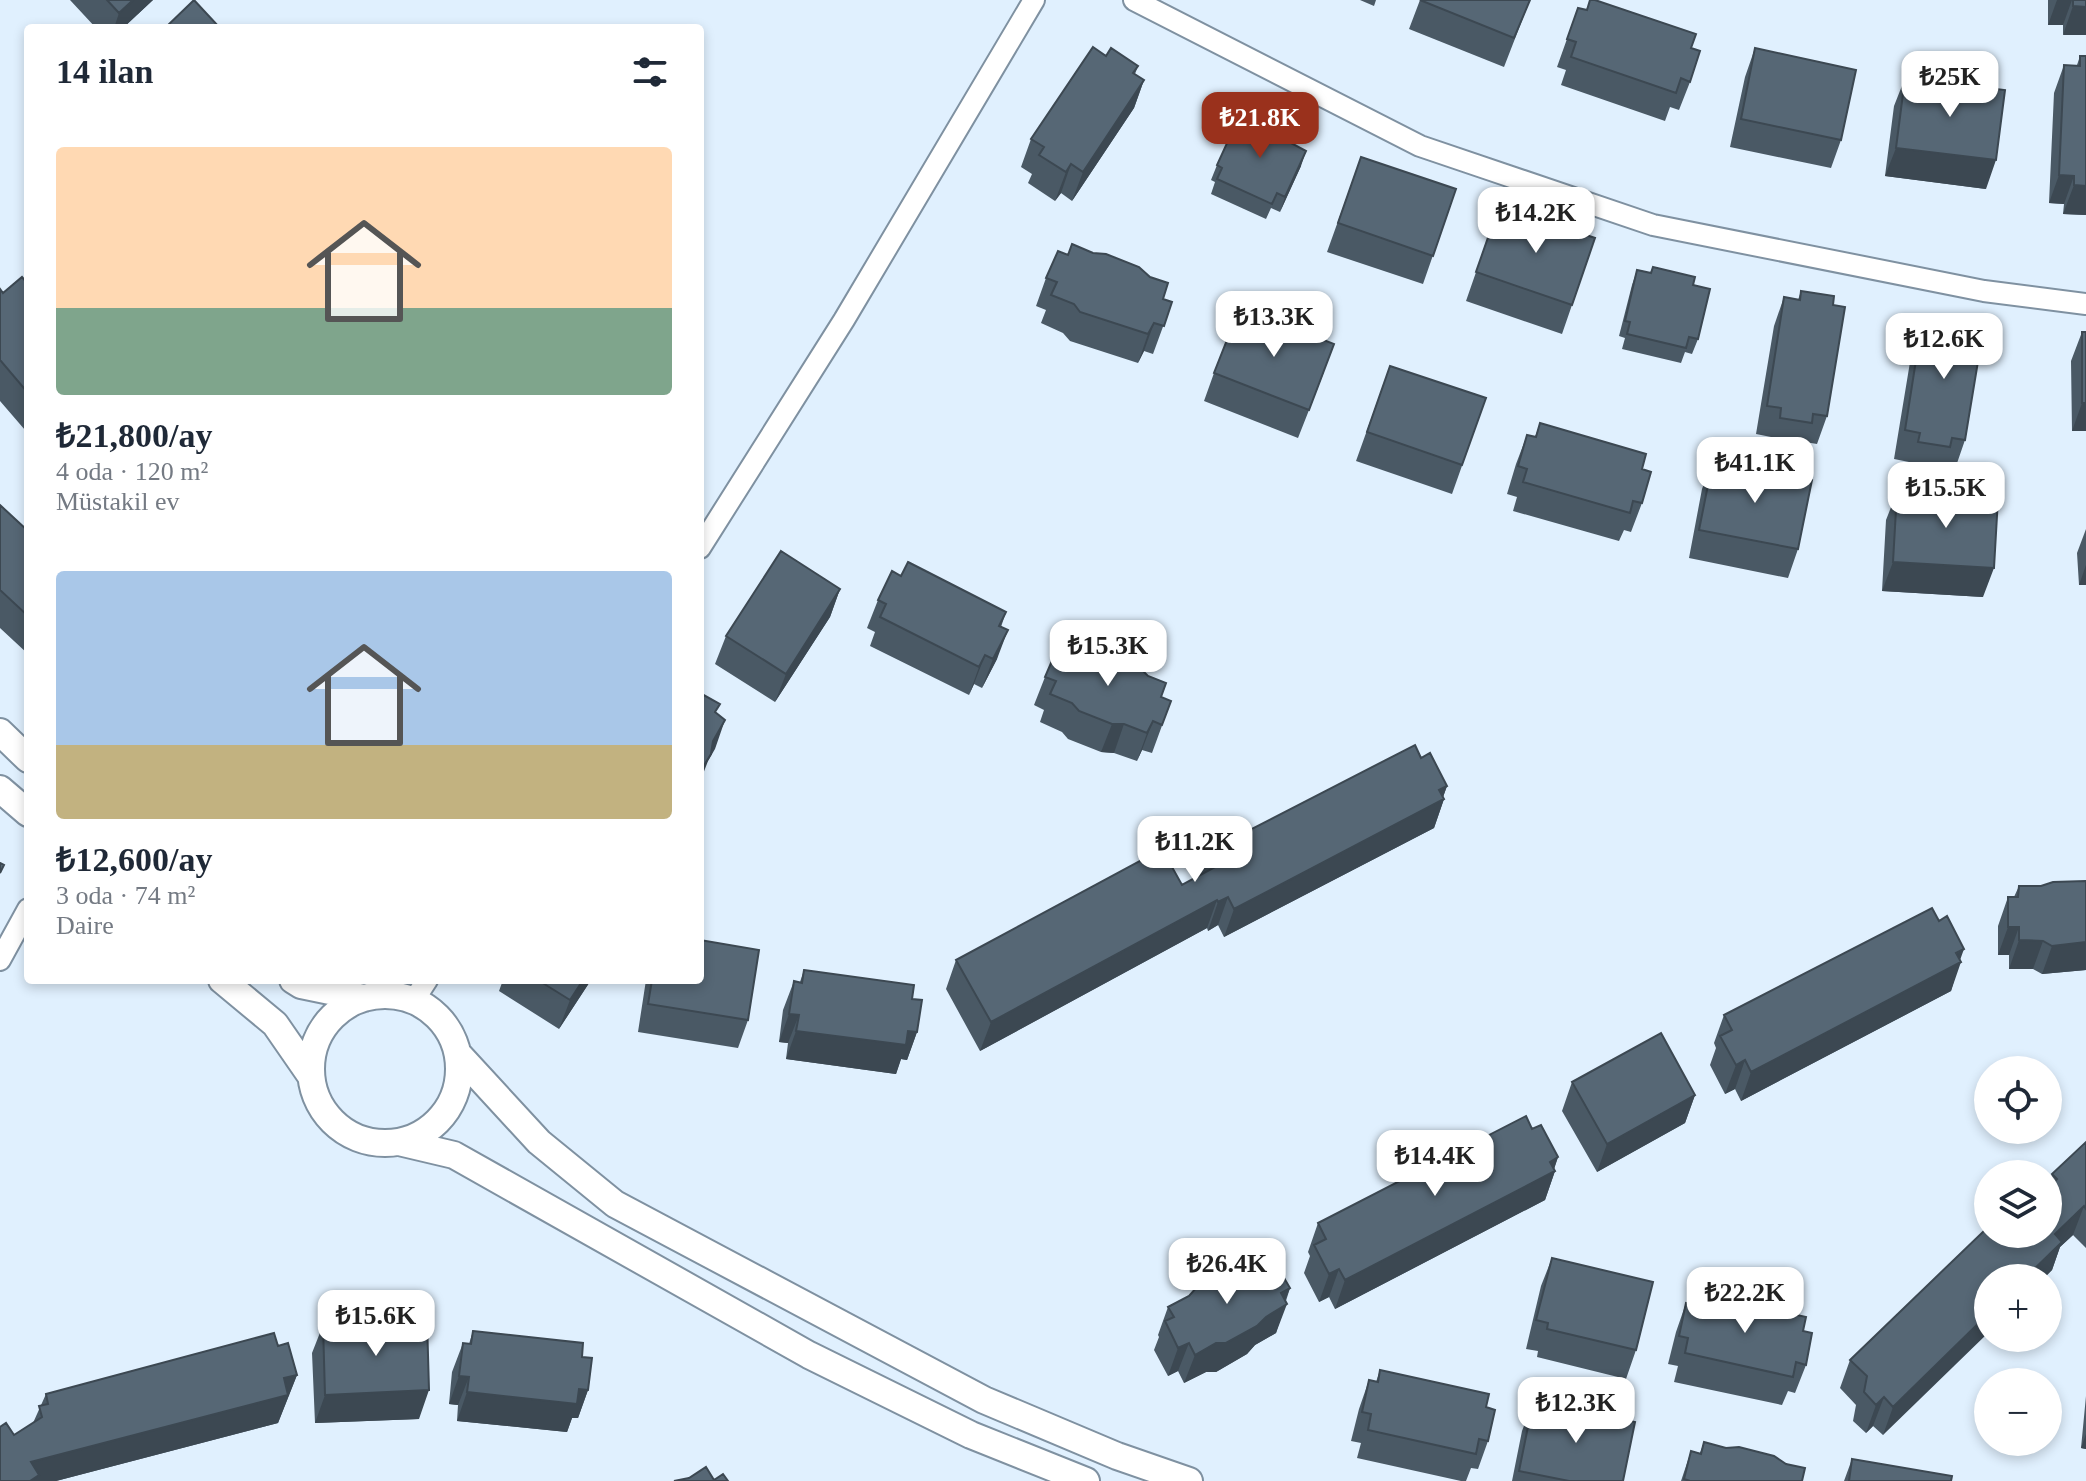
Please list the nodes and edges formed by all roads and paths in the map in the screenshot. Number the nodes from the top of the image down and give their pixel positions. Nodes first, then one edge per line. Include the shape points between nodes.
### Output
1 (1034, 0) edge
2 (1134, 0) edge
3 (2086, 304) edge
4 (704, 542) edge
5 (0, 732) edge
6 (24, 755) edge
7 (0, 789) edge
8 (24, 810) edge
9 (24, 916) edge
10 (0, 960) edge
11 (227, 984) edge
12 (299, 984) edge
13 (420, 990) edge
14 (364, 998) junction
15 (458, 1054) junction
16 (311, 1076) junction
17 (399, 1142) junction
18 (1086, 1481) edge
19 (1189, 1481) edge

1 - 4 street via 844,320
2 - 3 street via 1420,146 1653,225 1984,291
5 - 6 street
7 - 8 street
9 - 10 street
11 - 16 street via 275,1024
12 - 14 street
13 - 14 street
13 - 15 street via 450,1032
14 - 16 street via 341,1009 323,1027 313,1051
15 - 17 street via 453,1100 440,1120
15 - 19 street via 539,1142 615,1204 984,1400
16 - 17 street via 317,1101 332,1121 375,1143
17 - 18 street via 454,1155 809,1355 971,1435

